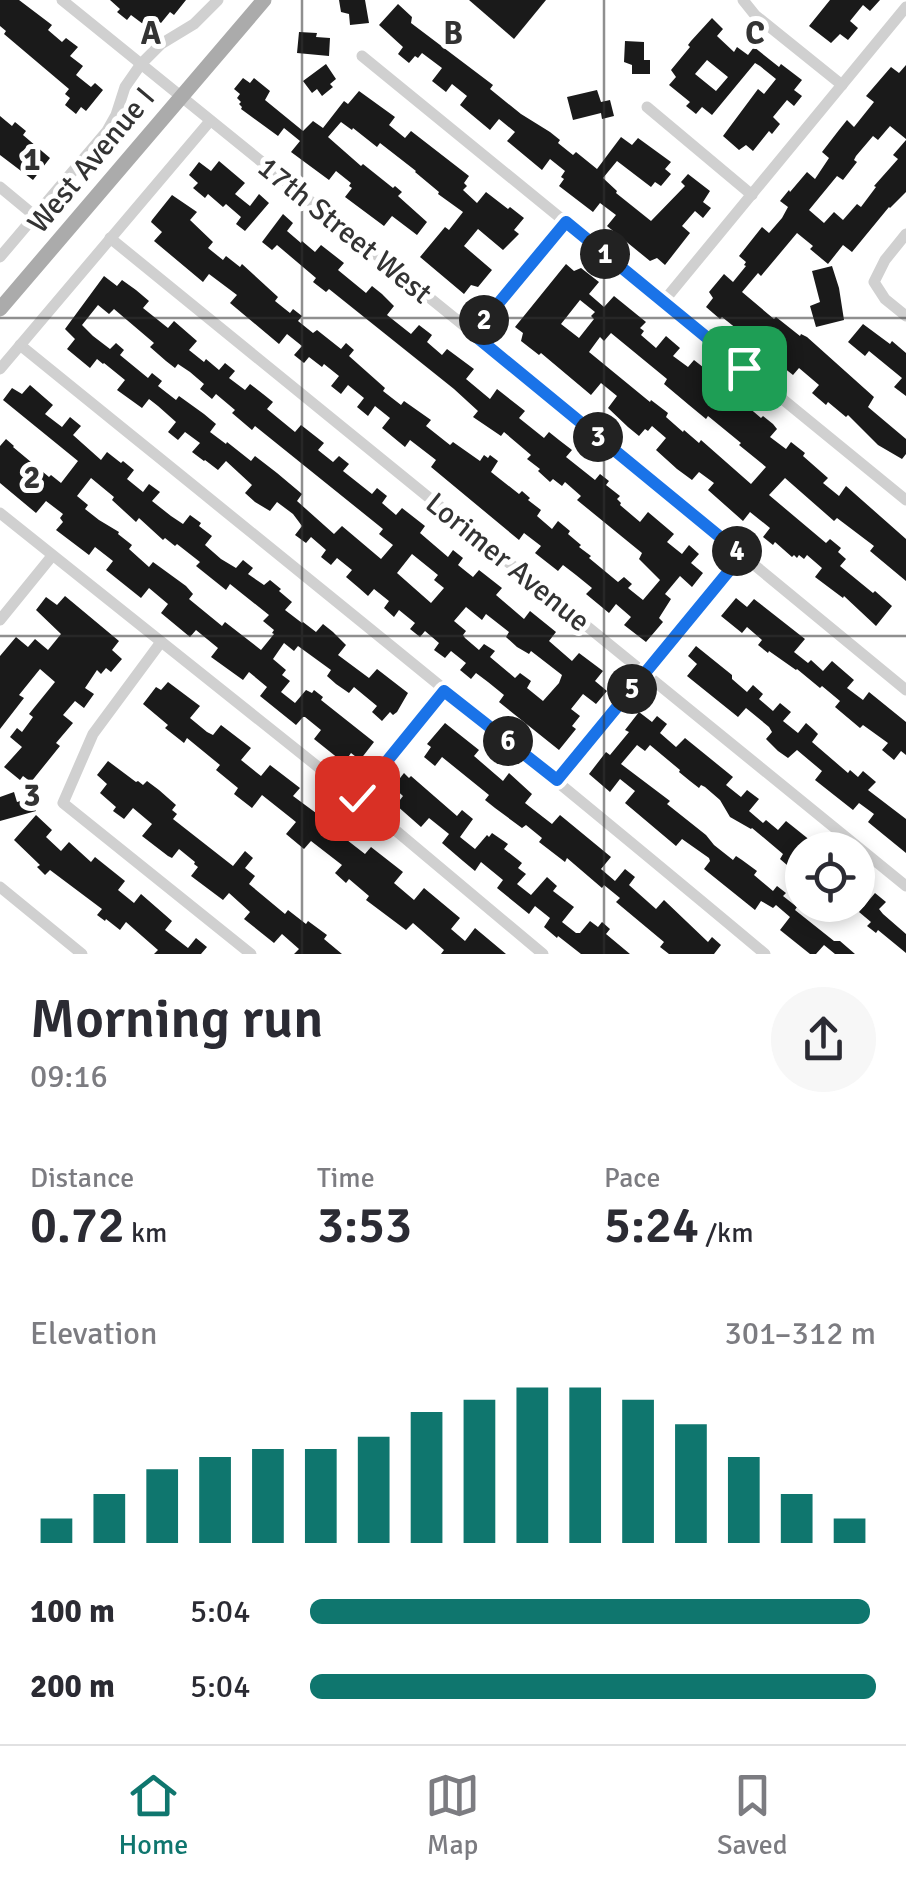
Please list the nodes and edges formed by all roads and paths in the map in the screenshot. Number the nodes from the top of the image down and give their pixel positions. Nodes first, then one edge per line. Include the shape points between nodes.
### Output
1 (62, 0) edge
2 (218, 0) edge
3 (264, 0) edge
4 (743, 1) edge
5 (906, 7) edge
6 (895, 21) junction
7 (906, 30) edge
8 (362, 56) dead end
9 (141, 64) junction
10 (842, 85) junction
11 (181, 97) junction
12 (647, 107) dead end
13 (210, 121) junction
14 (0, 187) edge
15 (752, 194) junction
16 (35, 216) junction
17 (566, 222) junction
18 (906, 234) edge
19 (110, 238) junction
20 (0, 257) edge
21 (663, 302) junction
22 (0, 309) edge
23 (906, 316) edge
24 (473, 334) junction
25 (20, 345) junction
26 (0, 368) edge
27 (906, 500) edge
28 (0, 513) edge
29 (742, 555) junction
30 (52, 556) junction
31 (0, 620) edge
32 (160, 642) junction
33 (645, 674) junction
34 (906, 690) edge
35 (444, 691) junction
36 (557, 780) junction
37 (357, 798) junction
38 (906, 886) edge
39 (0, 887) edge
40 (82, 954) edge
41 (252, 954) edge
42 (543, 954) edge
43 (764, 954) edge

1 - 9 street, 17th Street West
2 - 9 street
3 - 11 main road, West Avenue I
4 - 10 street
5 - 6 street
6 - 7 street
6 - 10 street
8 - 17 street
9 - 11 street, 17th Street West
9 - 16 street via 107,130
10 - 15 street
11 - 13 street, 17th Street West
11 - 22 main road, West Avenue I
12 - 15 street
13 - 19 street
13 - 24 street, 17th Street West
14 - 16 street
15 - 21 street
16 - 20 street
17 - 21 street
17 - 24 street
18 - 23 street via 874,282
19 - 25 street
19 - 33 street, Lorimer Avenue
21 - 27 street
24 - 29 street, 17th Street West
25 - 26 street
25 - 35 street
28 - 30 street
29 - 33 street
29 - 34 street, 17th Street West
30 - 31 street
30 - 32 street
32 - 37 street
32 - 41 street via 94,734 63,803
33 - 36 street
33 - 38 street, Lorimer Avenue
35 - 36 street
35 - 37 street
36 - 43 street
37 - 42 street
39 - 40 street

